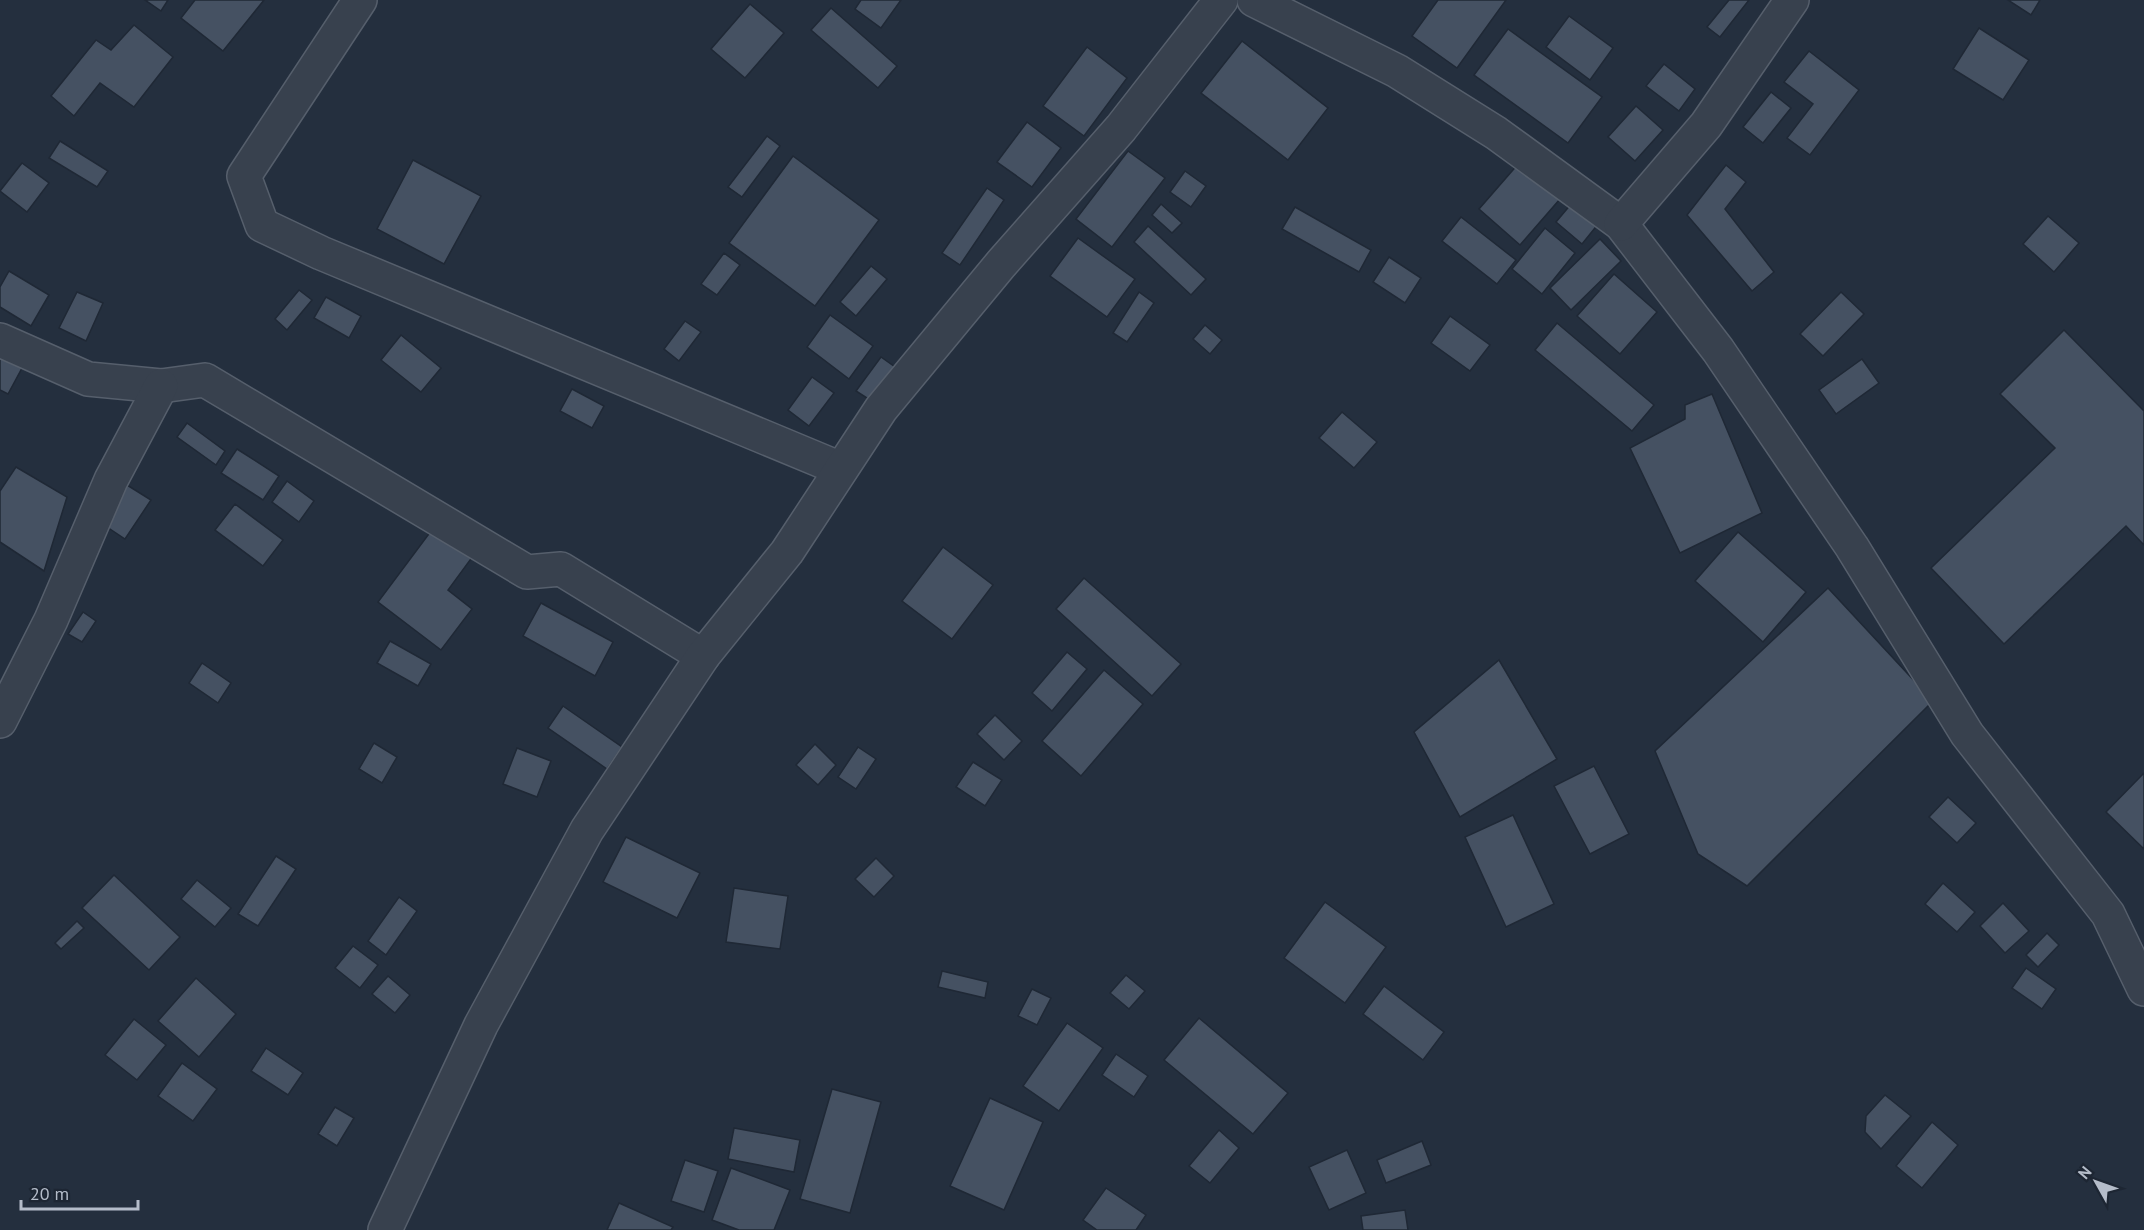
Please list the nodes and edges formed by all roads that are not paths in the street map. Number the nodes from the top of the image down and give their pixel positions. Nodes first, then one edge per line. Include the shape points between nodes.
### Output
1 (360, 0) edge
2 (1221, 0) edge
3 (1254, 0) edge
4 (1792, 0) edge
5 (1621, 224) junction
6 (0, 340) edge
7 (161, 386) junction
8 (841, 469) junction
9 (704, 656) junction
10 (0, 721) edge
11 (2144, 989) edge
12 (385, 1230) edge

1 - 8 street via 244,176 262,225
2 - 8 street via 1121,128 880,409
3 - 5 street via 1398,71 1496,133
4 - 5 street via 1706,125
5 - 11 street via 1732,369 1852,547 1967,734 2108,914
6 - 7 street via 88,380
7 - 9 street via 205,380 527,572 561,569
7 - 10 street via 111,480 51,620
8 - 9 street via 787,552
9 - 12 street via 581,840 481,1025

